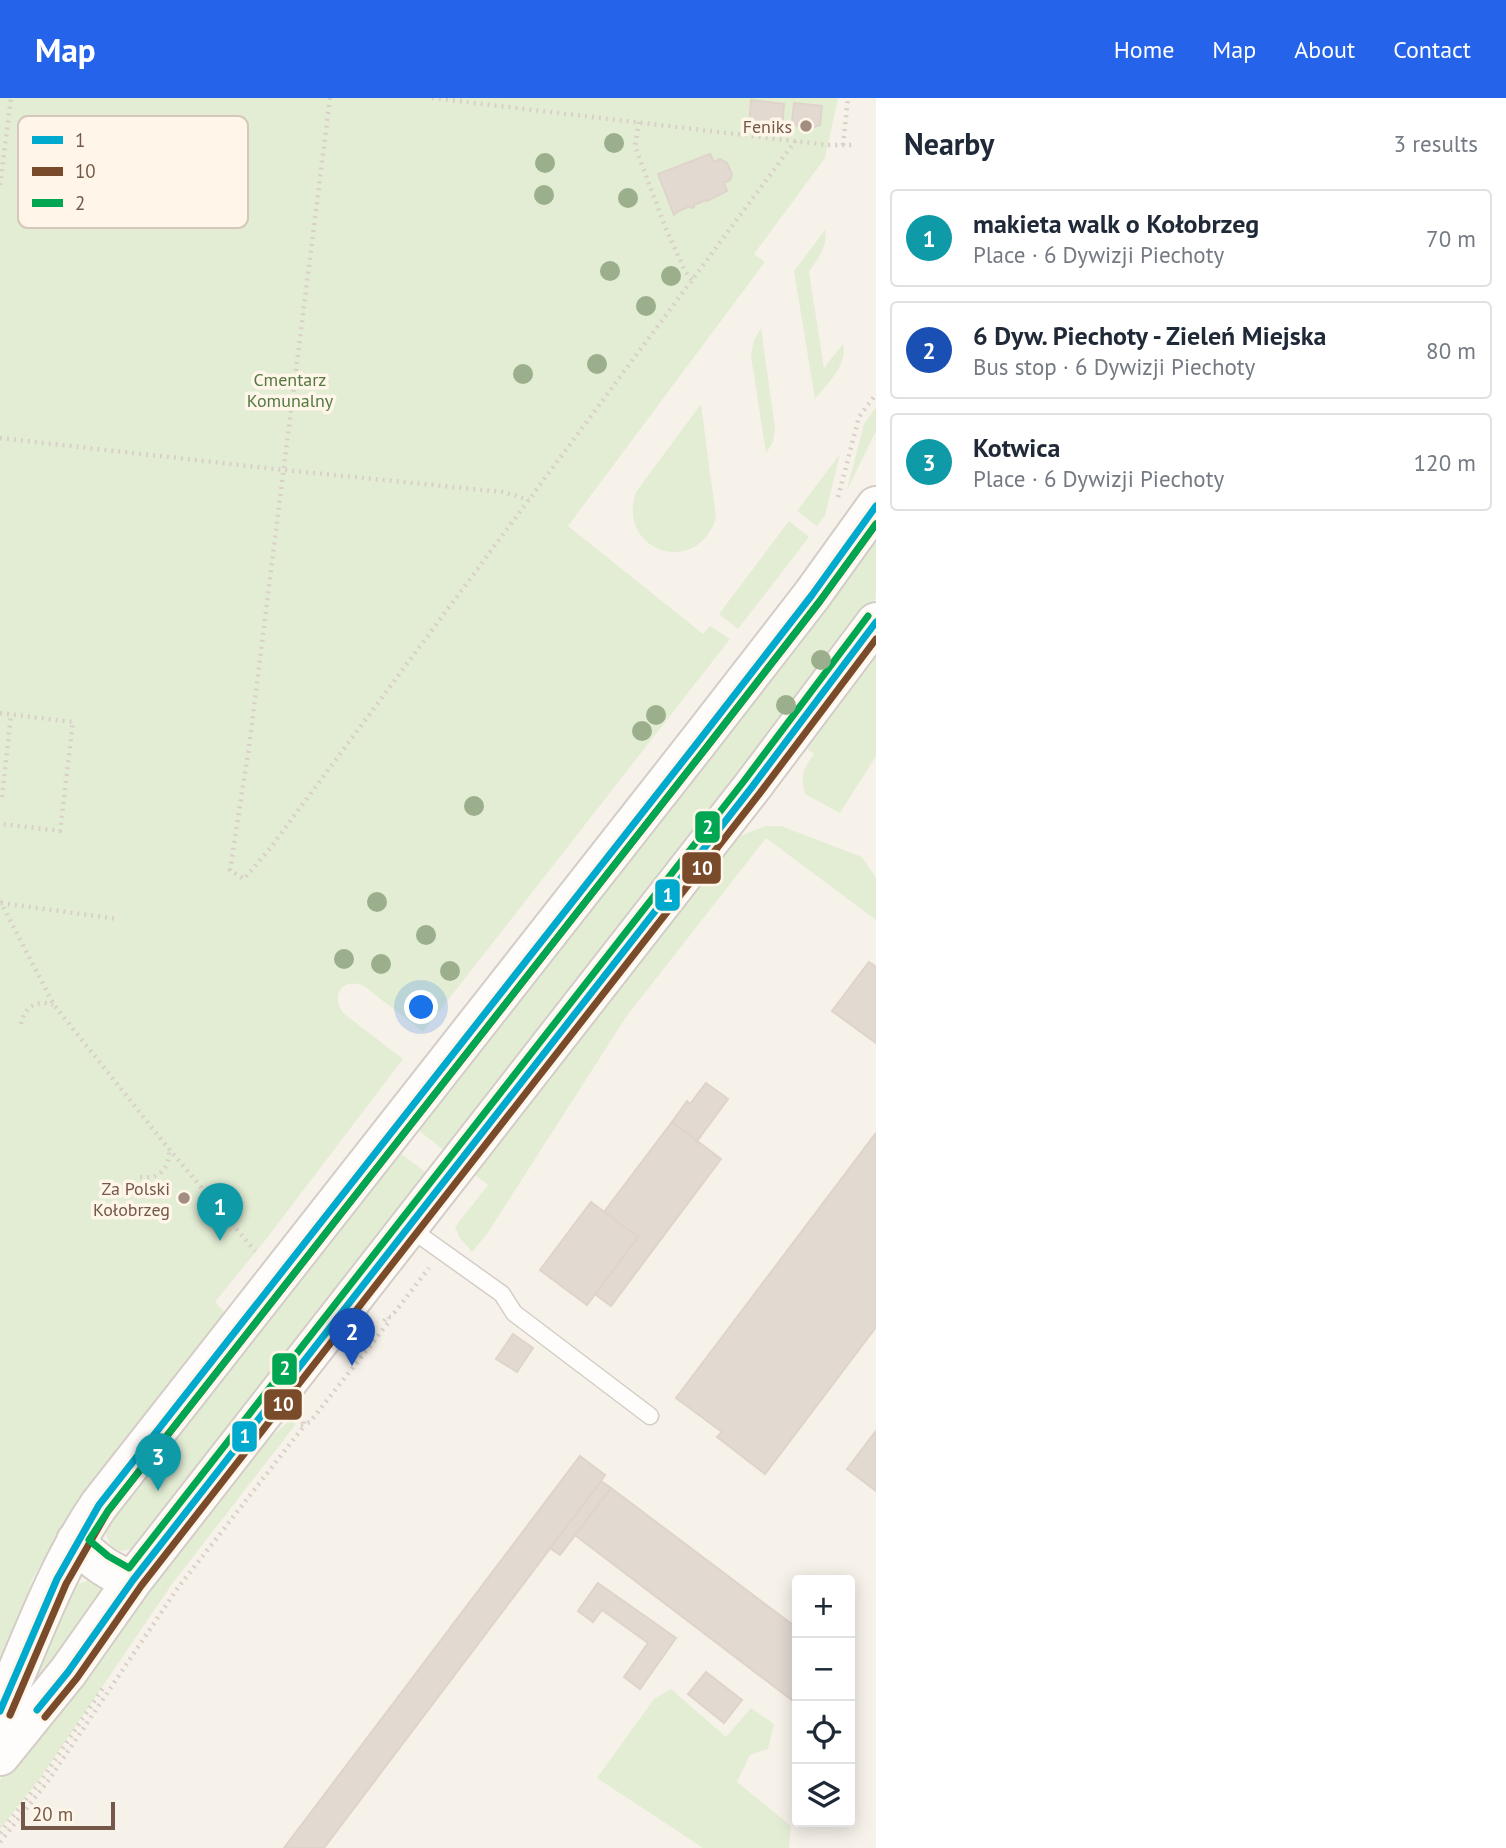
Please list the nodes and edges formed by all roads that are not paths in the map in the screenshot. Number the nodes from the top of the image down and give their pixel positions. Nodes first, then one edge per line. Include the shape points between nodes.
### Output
1 (876, 506) edge
2 (876, 622) edge
3 (408, 1227) junction
4 (650, 1416) dead end
5 (76, 1541) junction
6 (133, 1580) junction
7 (0, 1711) edge
8 (0, 1756) edge

1 - 5 street via 812,595 99,1505
2 - 3 street
3 - 4 lane via 502,1294 514,1313
3 - 6 street
5 - 6 street via 90,1559
5 - 7 street
6 - 8 street via 68,1672

